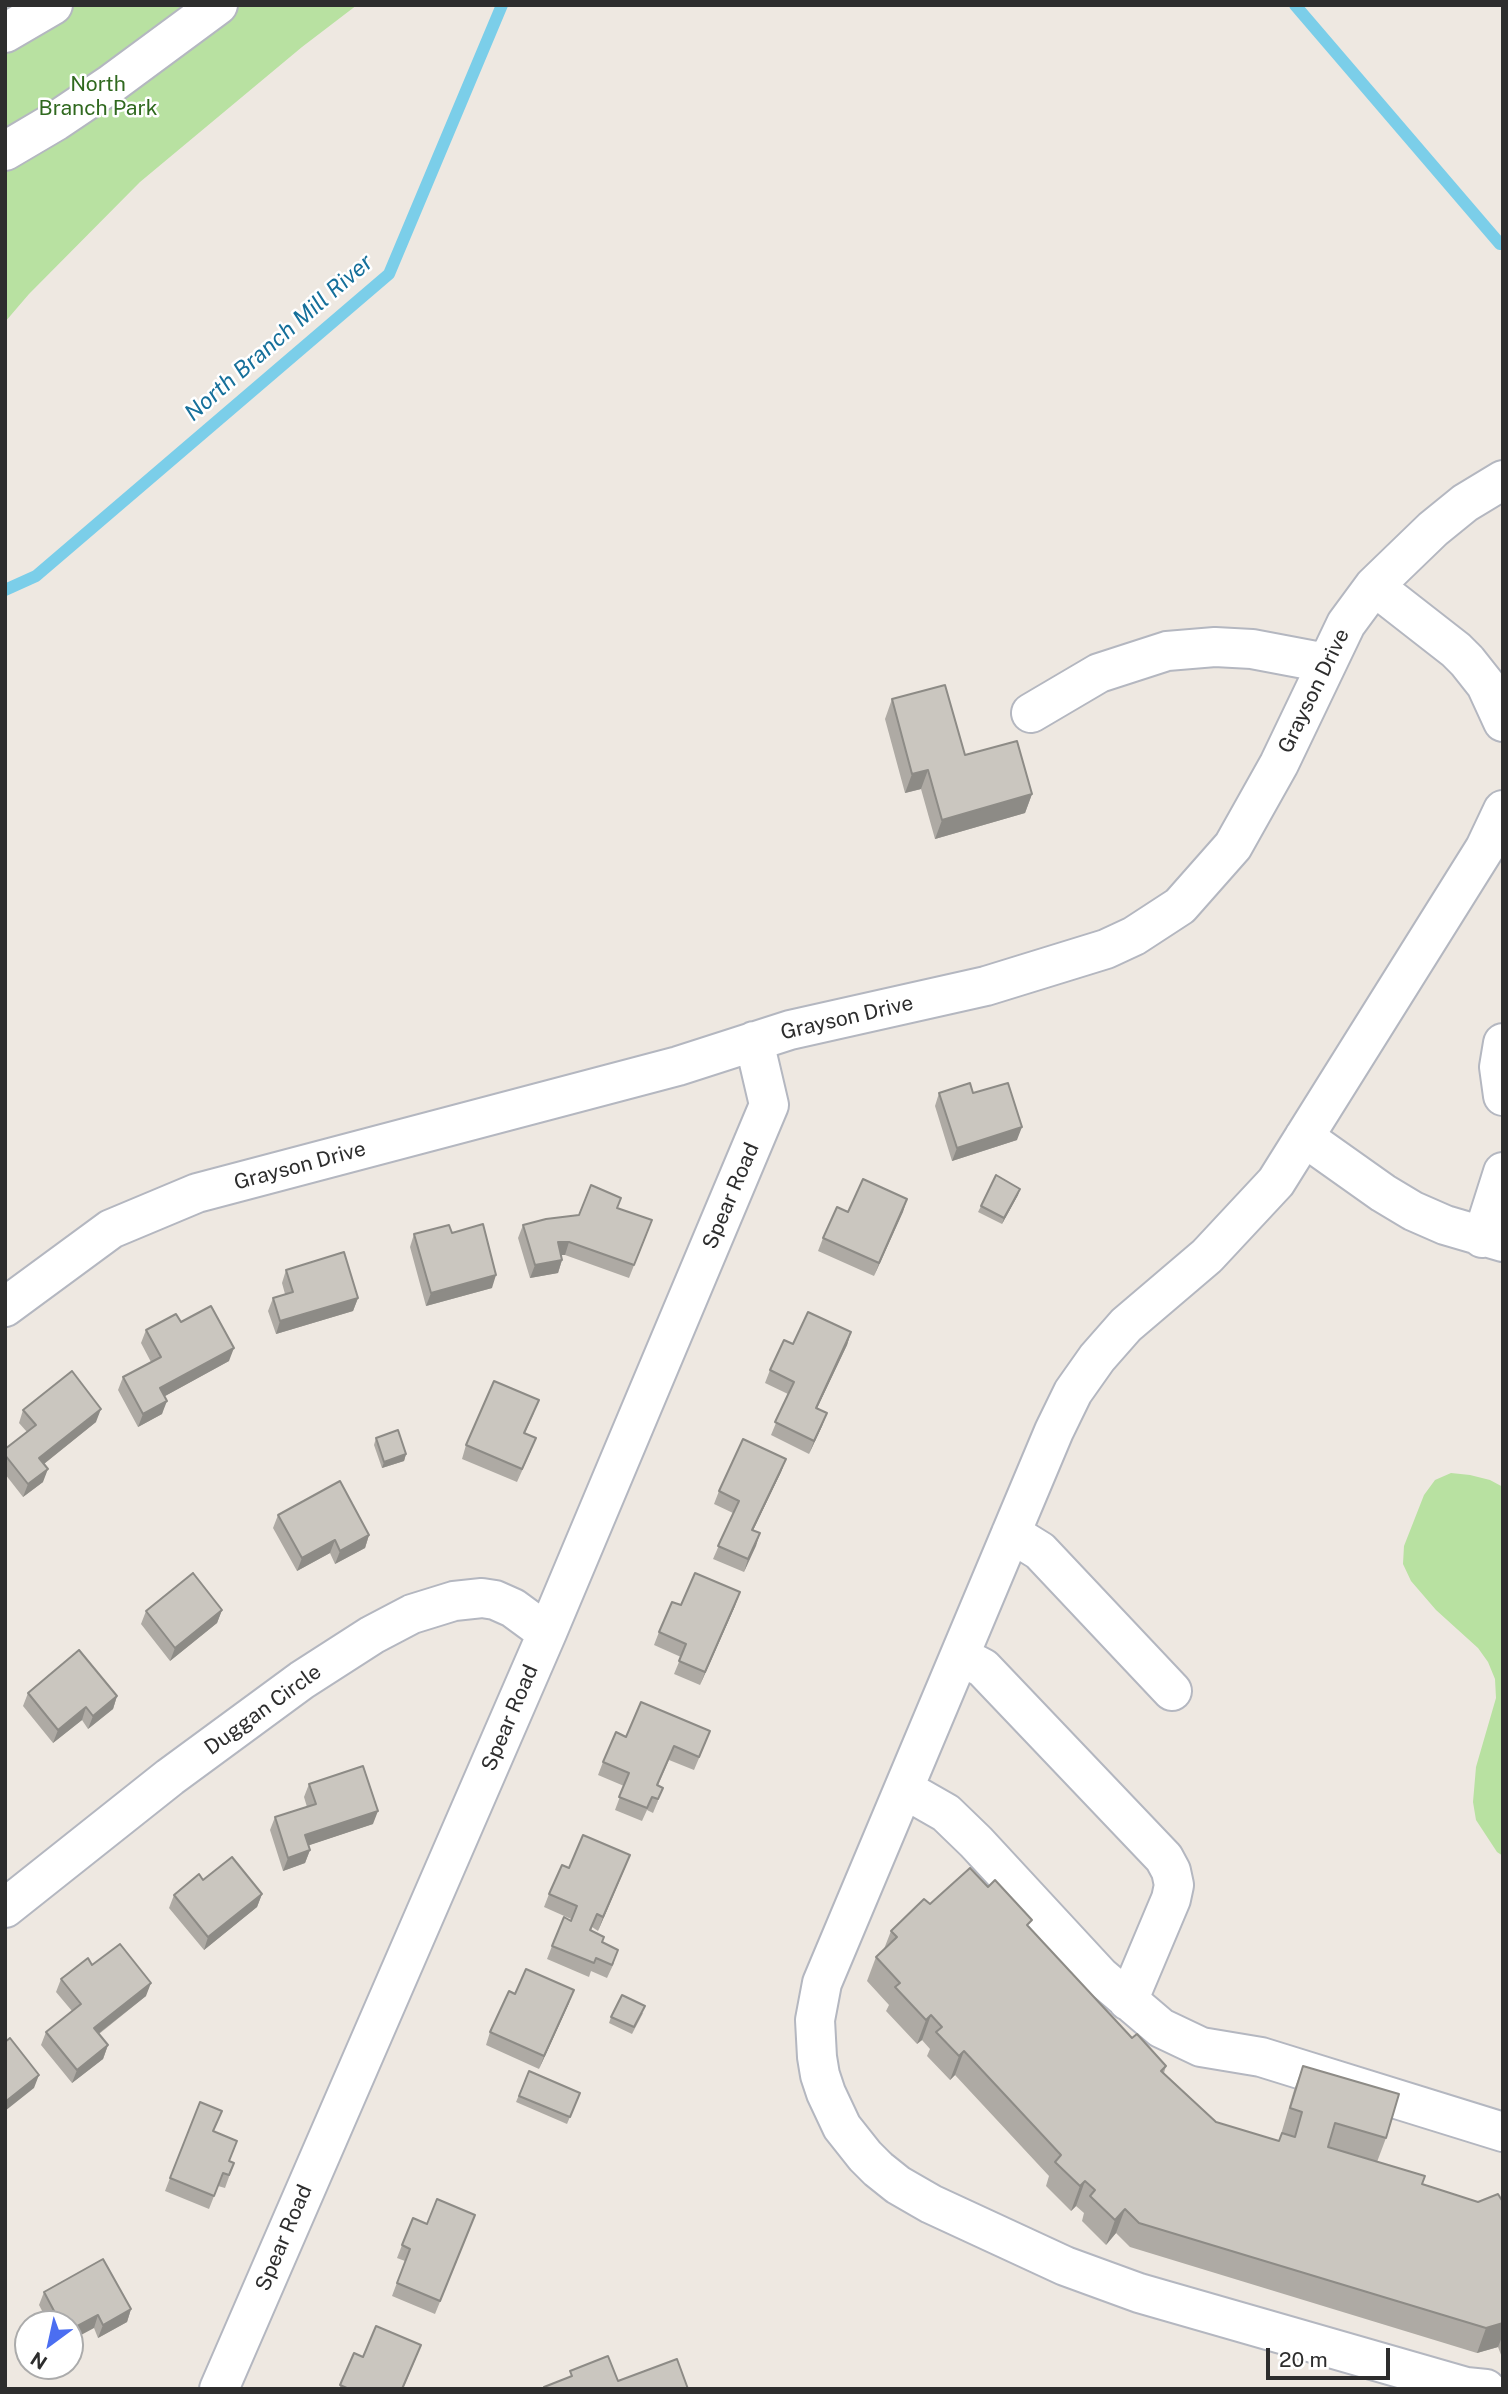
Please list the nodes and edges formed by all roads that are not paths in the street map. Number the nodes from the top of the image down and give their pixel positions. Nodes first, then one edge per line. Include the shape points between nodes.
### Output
1 (53, 5) edge
2 (218, 5) edge
3 (5, 33) edge
4 (5, 151) edge
5 (1503, 480) edge
6 (1374, 586) junction
7 (1326, 663) junction
8 (1031, 713) dead end
9 (1503, 722) edge
10 (1503, 810) edge
11 (754, 1041) junction
12 (1503, 1043) edge
13 (1503, 1096) edge
14 (1304, 1138) junction
15 (1503, 1172) edge
16 (1493, 1240) edge
17 (5, 1307) edge
18 (1012, 1532) junction
19 (547, 1633) junction
20 (960, 1656) junction
21 (1171, 1691) dead end
22 (904, 1789) junction
23 (5, 1908) edge
24 (1128, 2001) junction
25 (1503, 2132) edge
26 (219, 2389) edge
27 (1486, 2389) edge

1 - 3 street
2 - 4 street via 111,85
5 - 6 street, Grayson Drive via 1433,529
6 - 7 street, Grayson Drive via 1346,624
6 - 9 street via 1467,661 1486,685
7 - 8 street via 1252,649 1167,651 1099,673
7 - 11 street, Grayson Drive via 1279,764 1233,845 1180,906 1106,950 986,986
10 - 14 street via 1485,848
11 - 17 street, Grayson Drive via 678,1066 197,1193 111,1229
11 - 19 street, Spear Road via 769,1105
12 - 13 street via 1499,1067
14 - 16 street via 1413,1211
14 - 18 street via 1276,1182 1239,1224 1126,1325 1097,1358 1068,1402
15 - 16 street
18 - 20 street
18 - 21 street via 1040,1551
19 - 23 street, Duggan Circle via 513,1608 482,1598 412,1614 281,1695
19 - 26 street, Spear Road
20 - 22 street
20 - 24 street via 983,1668 1164,1858 1171,1871 1171,1899
22 - 24 street via 946,1813
22 - 27 street via 822,1983 815,2020 817,2057 826,2093 842,2127 865,2157 898,2185 931,2204 1098,2279
24 - 25 street via 1161,2028 1200,2047 1261,2057

